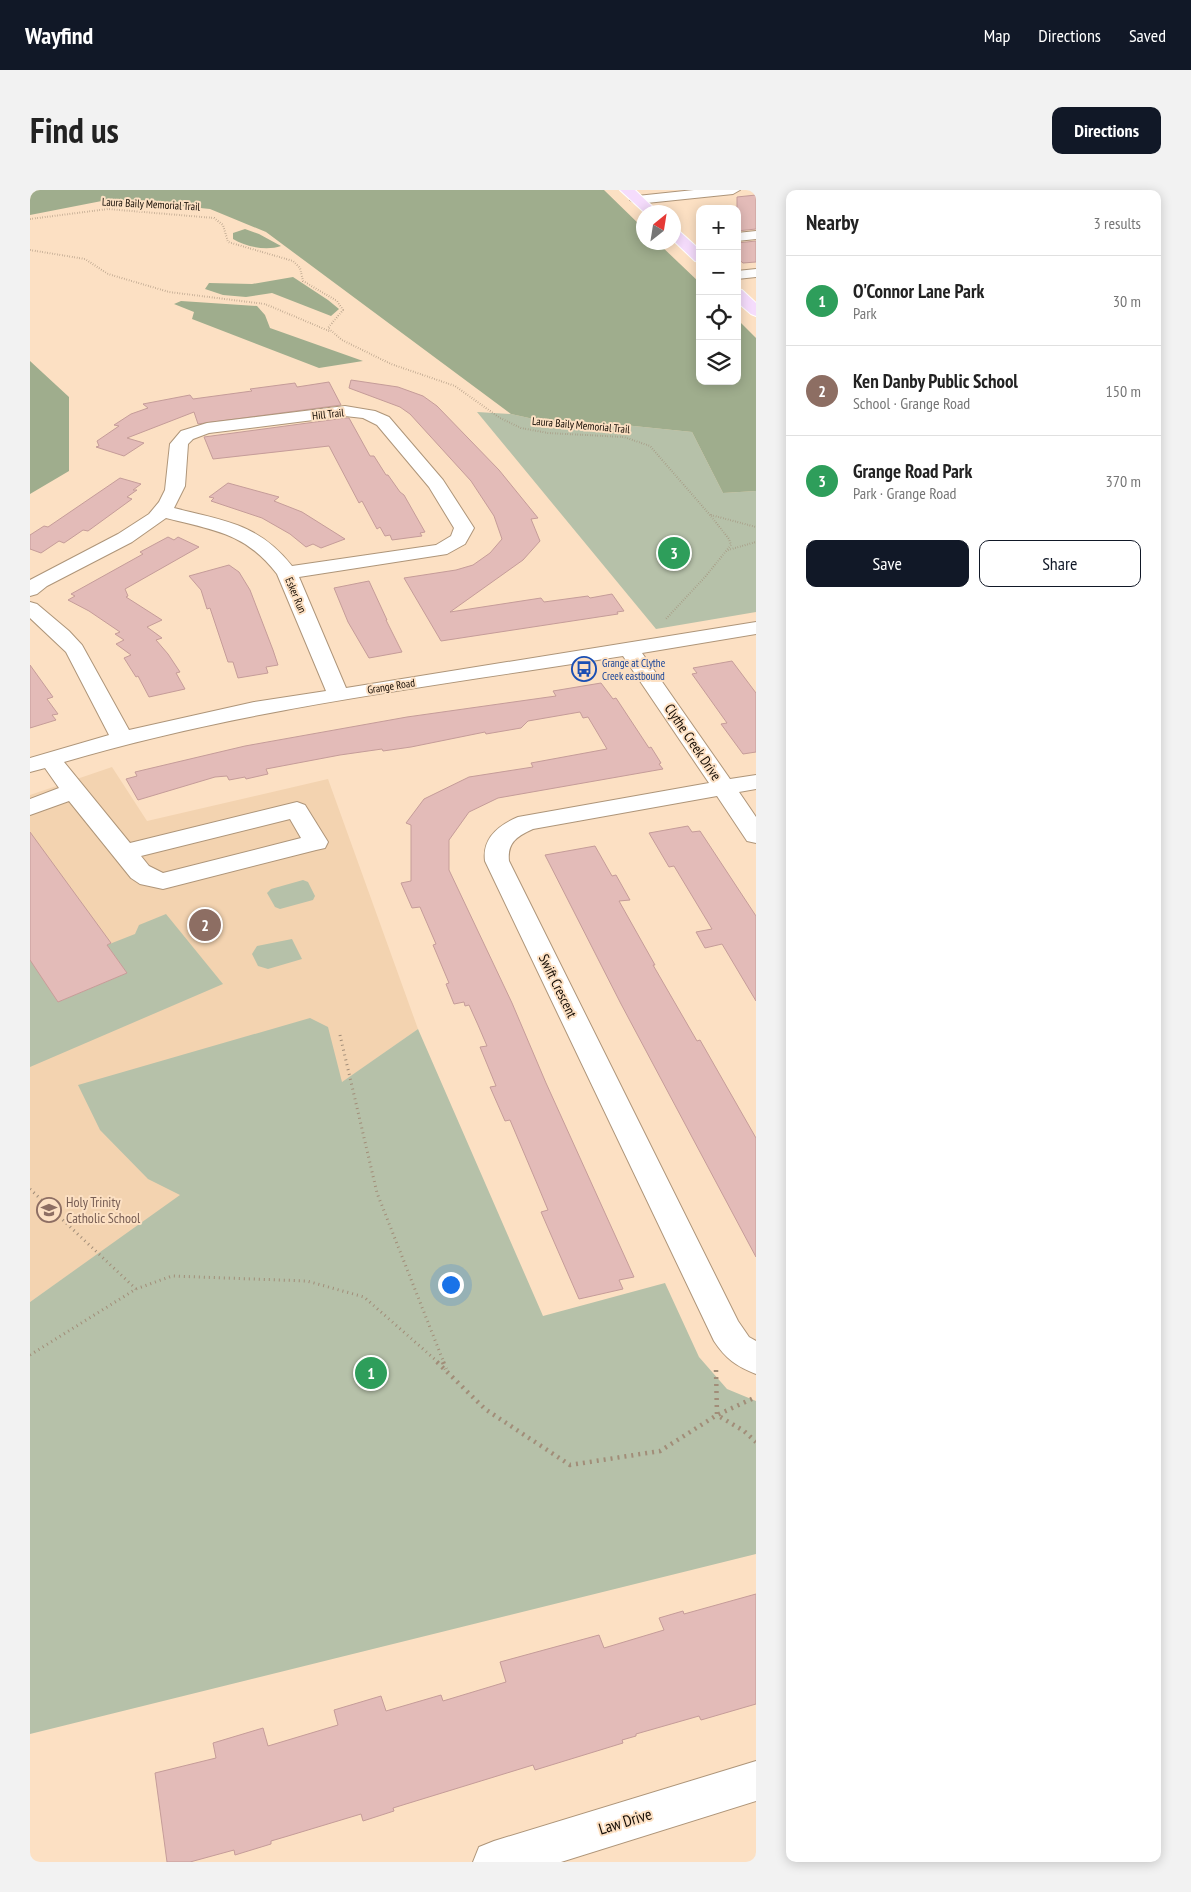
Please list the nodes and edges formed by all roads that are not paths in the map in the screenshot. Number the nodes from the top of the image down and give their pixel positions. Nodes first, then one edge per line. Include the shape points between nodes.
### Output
1 (627, 190) edge
2 (733, 190) edge
3 (638, 200) junction
4 (643, 205) edge
5 (756, 235) edge
6 (741, 237) edge
7 (681, 240) edge
8 (696, 254) edge
9 (756, 273) edge
10 (741, 275) edge
11 (739, 295) edge
12 (756, 311) edge
13 (163, 511) junction
14 (287, 573) junction
15 (30, 590) edge
16 (30, 608) edge
17 (756, 628) edge
18 (629, 649) junction
19 (338, 694) junction
20 (122, 738) junction
21 (40, 762) edge
22 (756, 782) edge
23 (724, 788) junction
24 (73, 791) junction
25 (30, 806) edge
26 (756, 835) edge
27 (125, 852) junction
28 (756, 1359) edge
29 (756, 1781) edge
30 (494, 1862) edge

1 - 3 main road
2 - 3 street
3 - 4 main road
5 - 6 street
7 - 8 main road
9 - 10 street
11 - 12 main road
13 - 14 street, Esker Run via 231,529 253,539 272,554
13 - 14 street, Hill Trail via 176,489 177,446 191,432 350,411 366,413 383,421 437,484 464,528 455,544 440,550
13 - 15 street, Hill Trail via 128,535
14 - 19 street, Esker Run
16 - 20 street via 75,649
17 - 18 street, Grange Road
18 - 19 street, Grange Road
18 - 23 street, Clythe Creek Drive
19 - 20 street, Grange Road
20 - 21 street, Grange Road
21 - 24 street
22 - 23 street, Swift Crescent
23 - 26 street, Clythe Creek Drive
23 - 28 street, Swift Crescent via 528,822 506,834 495,851 501,870 726,1331 737,1347
24 - 25 street
24 - 27 street
27 - 27 street via 140,872 164,881 316,842 297,810
29 - 30 street, Law Drive

